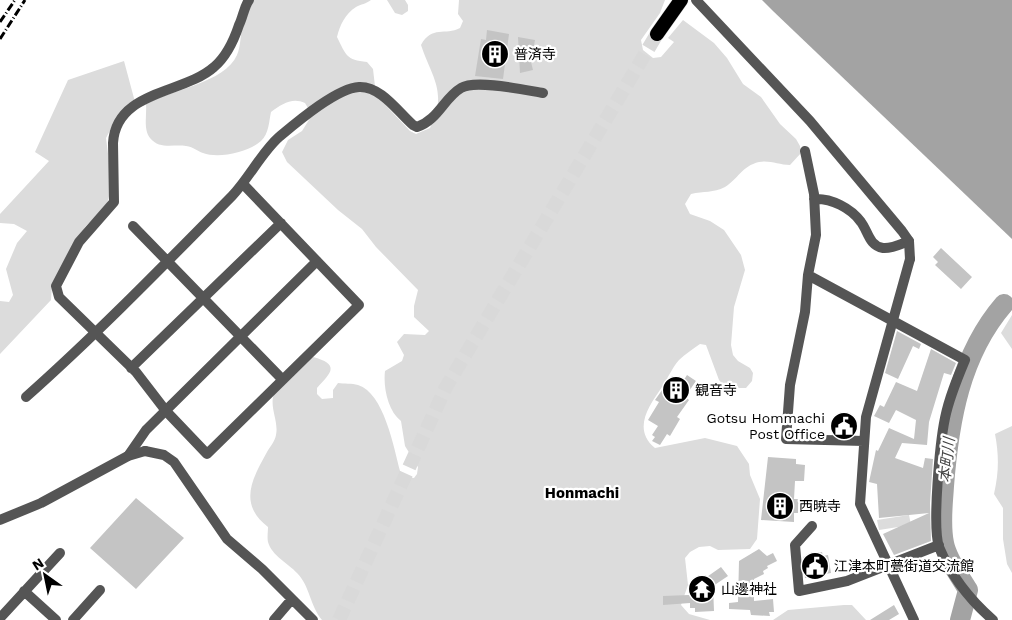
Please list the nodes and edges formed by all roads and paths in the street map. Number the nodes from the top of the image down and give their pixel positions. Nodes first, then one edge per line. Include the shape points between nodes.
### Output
1 (249, 0) edge
2 (681, 0) edge
3 (696, 0) edge
4 (657, 34) tunnel mouth
5 (543, 92) dead end
6 (804, 151) dead end
7 (243, 184) junction
8 (814, 199) junction
9 (281, 223) junction
10 (133, 226) dead end
11 (909, 241) junction
12 (317, 261) junction
13 (167, 262) junction
14 (808, 275) junction
15 (203, 298) junction
16 (893, 320) junction
17 (96, 334) junction
18 (241, 337) junction
19 (131, 368) junction
20 (282, 379) junction
21 (26, 397) dead end
22 (166, 411) junction
23 (864, 441) junction
24 (128, 456) junction
25 (0, 520) edge
26 (812, 526) dead end
27 (939, 545) junction
28 (60, 553) dead end
29 (888, 566) junction
30 (100, 590) dead end
31 (24, 591) junction
32 (292, 599) junction
33 (0, 618) edge
34 (56, 620) edge
35 (72, 620) edge
36 (274, 620) edge
37 (313, 620) edge
38 (914, 620) edge
39 (993, 620) edge

1 - 17 street via 231,45 216,66 200,77 149,97 130,110 115,128 114,202 79,242 56,286 59,297
2 - 4 highway
3 - 11 street via 810,121
5 - 7 street via 477,84 466,86 458,89 433,118 417,127 379,93 361,87 349,89 278,138
6 - 8 street
7 - 9 street
7 - 13 street
8 - 11 street via 823,198 848,209 861,221 877,246 888,248
8 - 14 street via 816,235
9 - 12 street
9 - 15 street
10 - 13 street
11 - 16 street via 910,259
12 - 18 street
12 - 20 street via 360,304
13 - 15 street
13 - 17 street
14 - 16 street
14 - 23 street via 805,312 790,385 786,439
15 - 18 street
15 - 19 street
16 - 23 street via 871,398
16 - 27 street via 965,360 950,401 943,434 936,515
17 - 19 street
17 - 21 street
18 - 20 street
18 - 22 street
19 - 22 street
20 - 22 street via 208,454
22 - 24 street via 146,430
23 - 29 street via 860,504
24 - 25 street via 41,503
24 - 32 street via 145,451 164,455 174,462 227,539
26 - 29 street via 795,545 799,591 848,581
27 - 29 street
27 - 39 street via 963,589
28 - 31 street
29 - 38 street
30 - 35 street
31 - 33 street
31 - 34 street
32 - 36 street
32 - 37 street

